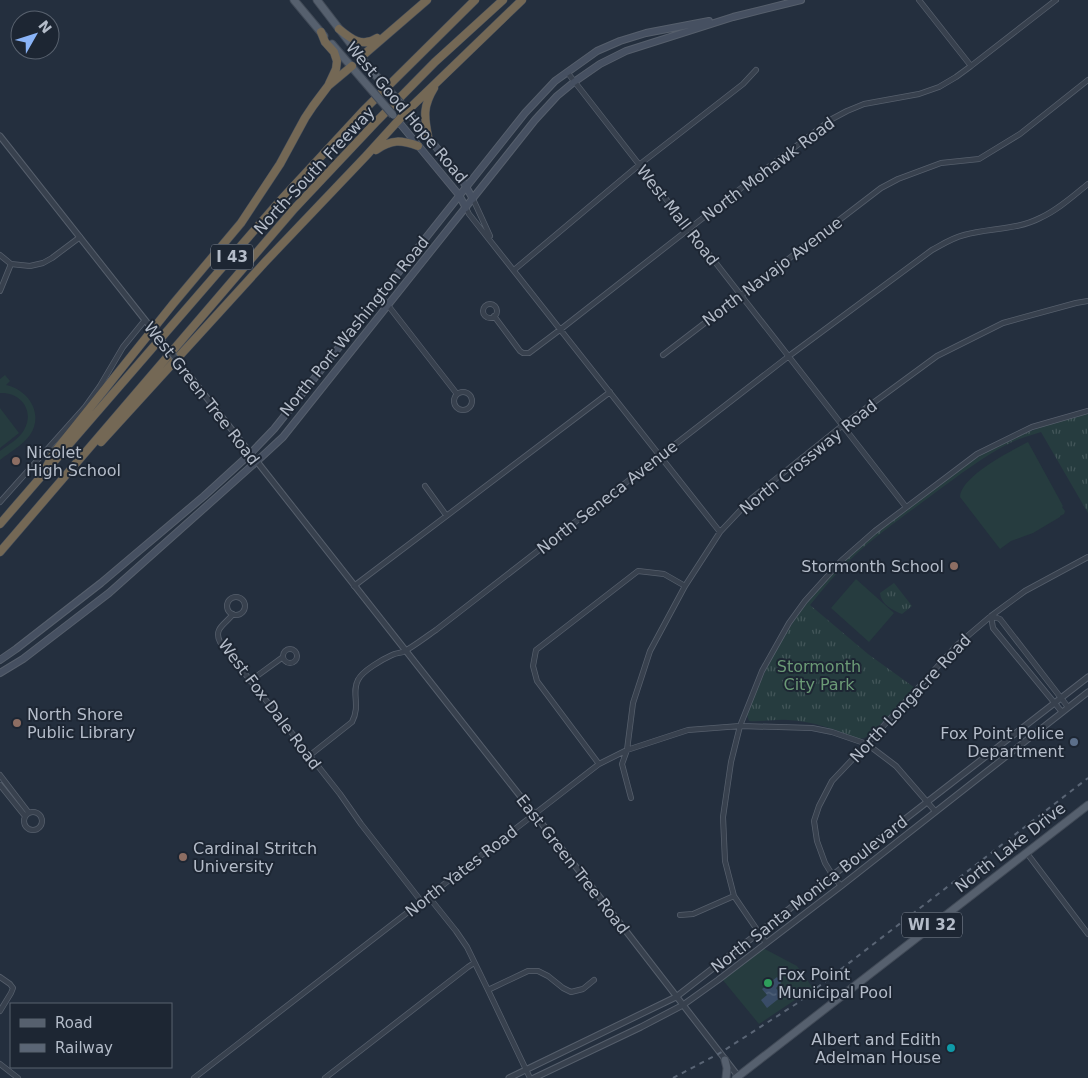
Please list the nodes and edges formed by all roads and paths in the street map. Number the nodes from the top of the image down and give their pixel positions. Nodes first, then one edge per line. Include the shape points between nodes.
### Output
1 (294, 0) edge
2 (316, 0) edge
3 (427, 0) edge
4 (475, 0) edge
5 (503, 0) edge
6 (522, 0) edge
7 (801, 0) edge
8 (919, 0) edge
9 (1056, 0) edge
10 (733, 17) junction
11 (339, 29) junction
12 (390, 31) junction
13 (321, 32) junction
14 (361, 57) junction
15 (352, 66) junction
16 (971, 66) junction
17 (756, 70) dead end
18 (567, 72) junction
19 (1088, 80) edge
20 (438, 81) junction
21 (574, 82) junction
22 (328, 86) junction
23 (405, 108) junction
24 (395, 118) junction
25 (508, 134) junction
26 (0, 136) edge
27 (428, 136) junction
28 (518, 142) junction
29 (418, 146) junction
30 (366, 156) junction
31 (491, 156) junction
32 (500, 164) junction
33 (639, 165) junction
34 (1088, 184) edge
35 (466, 186) junction
36 (459, 196) junction
37 (473, 199) junction
38 (466, 208) junction
39 (689, 229) junction
40 (80, 236) junction
41 (494, 244) junction
42 (0, 256) edge
43 (11, 264) junction
44 (514, 270) junction
45 (0, 291) edge
46 (380, 295) junction
47 (741, 295) junction
48 (1088, 301) edge
49 (388, 305) junction
50 (494, 316) dead end
51 (147, 322) junction
52 (561, 329) junction
53 (353, 330) junction
54 (362, 339) junction
55 (663, 355) dead end
56 (789, 356) junction
57 (610, 392) junction
58 (457, 394) junction
59 (1088, 410) edge
60 (843, 426) junction
61 (274, 429) junction
62 (283, 437) junction
63 (250, 454) junction
64 (660, 455) junction
65 (256, 462) junction
66 (75, 464) junction
67 (45, 472) junction
68 (425, 486) dead end
69 (0, 502) edge
70 (906, 507) junction
71 (446, 515) junction
72 (0, 524) edge
73 (720, 532) junction
74 (0, 552) edge
75 (1088, 557) edge
76 (354, 586) junction
77 (685, 586) junction
78 (233, 614) dead end
79 (991, 616) junction
80 (405, 651) junction
81 (283, 657) dead end
82 (0, 660) edge
83 (0, 674) edge
84 (1088, 677) edge
85 (250, 681) junction
86 (1088, 692) edge
87 (1062, 698) junction
88 (1055, 703) junction
89 (1068, 707) junction
90 (1062, 712) junction
91 (1035, 719) junction
92 (740, 726) junction
93 (1042, 728) junction
94 (1018, 732) junction
95 (1024, 742) junction
96 (867, 744) junction
97 (627, 750) junction
98 (309, 756) junction
99 (599, 764) junction
100 (0, 775) edge
101 (0, 785) edge
102 (631, 798) dead end
103 (927, 802) junction
104 (1088, 804) edge
105 (935, 811) junction
106 (534, 814) junction
107 (889, 832) junction
108 (896, 842) junction
109 (1026, 852) junction
110 (833, 876) junction
111 (841, 886) junction
112 (428, 896) junction
113 (734, 896) junction
114 (421, 901) junction
115 (680, 915) dead end
116 (758, 933) junction
117 (1088, 934) edge
118 (766, 943) junction
119 (474, 963) junction
120 (710, 970) junction
121 (0, 977) edge
122 (594, 980) dead end
123 (718, 980) junction
124 (488, 990) junction
125 (676, 997) junction
126 (683, 1005) junction
127 (0, 1011) edge
128 (725, 1060) junction
129 (0, 1064) edge
130 (526, 1070) junction
131 (738, 1077) edge
132 (18, 1078) edge
133 (194, 1078) edge
134 (324, 1078) edge
135 (509, 1078) edge
136 (532, 1078) edge
137 (726, 1078) edge

1 - 13 main road, West Good Hope Road
2 - 11 main road, West Good Hope Road
3 - 12 highway
4 - 67 highway, North-South Freeway / I 43 via 364,110 278,203
5 - 66 highway, North-South Freeway / I 43 via 435,62 301,202
6 - 20 highway
7 - 10 main road, North Port Washington Road
8 - 16 street
9 - 16 street, North Mohawk Road
10 - 18 main road, North Port Washington Road via 620,41 597,51
10 - 21 main road, North Port Washington Road via 626,51
11 - 12 highway via 350,38 365,43
11 - 14 main road, West Good Hope Road
12 - 14 highway
13 - 15 main road, West Good Hope Road
13 - 22 highway via 337,61
14 - 15 main road
14 - 23 main road, West Good Hope Road, bridge
15 - 22 highway
15 - 24 main road, West Good Hope Road, bridge
16 - 39 street, North Mohawk Road via 939,87 864,104 832,119
17 - 33 street via 743,84
18 - 21 street, West Mall Road
18 - 25 main road, North Port Washington Road via 537,98
19 - 47 street, North Navajo Avenue via 1020,134 979,159 941,163 881,188
20 - 23 highway
20 - 27 highway via 425,105
21 - 28 main road, North Port Washington Road via 557,96
21 - 33 street, West Mall Road
22 - 67 highway via 246,216 53,454
23 - 24 highway
23 - 27 main road, West Good Hope Road
24 - 29 main road, West Good Hope Road
24 - 30 highway
25 - 28 main road
25 - 31 main road, North Port Washington Road
26 - 40 street, West Green Tree Road
27 - 35 main road, West Good Hope Road
28 - 32 main road, North Port Washington Road
29 - 30 highway via 403,140 386,143
29 - 36 main road, West Good Hope Road
30 - 66 highway via 97,446
31 - 32 main road
31 - 35 main road, North Port Washington Road
32 - 37 main road, North Port Washington Road
33 - 39 street, West Mall Road
33 - 44 street
34 - 56 street, North Seneca Avenue via 1039,219 948,240
35 - 36 main road, North Port Washington Road
35 - 37 main road, West Good Hope Road
36 - 38 main road, West Good Hope Road
36 - 46 main road, North Port Washington Road
37 - 38 main road, North Port Washington Road
37 - 41 street, West Good Hope Road
38 - 41 street, West Good Hope Road
38 - 49 main road, North Port Washington Road
39 - 47 street, West Mall Road
39 - 52 street, North Mohawk Road
40 - 43 street via 43,263 30,266
40 - 51 street, West Green Tree Road
41 - 44 street, West Good Hope Road
42 - 43 street
43 - 45 street
44 - 52 street, West Good Hope Road
46 - 49 street
46 - 53 main road, North Port Washington Road
47 - 55 street, North Navajo Avenue
47 - 56 street, West Mall Road
48 - 60 street, North Crossway Road via 1003,323 937,356
49 - 54 main road, North Port Washington Road
49 - 58 street
50 - 52 street, North Mohawk Road via 520,351 526,354
51 - 63 street, West Green Tree Road, bridge
51 - 69 street via 123,347 85,407
52 - 57 street, West Good Hope Road
53 - 54 main road
53 - 61 main road, North Port Washington Road
54 - 62 main road, North Port Washington Road
56 - 60 street, West Mall Road
56 - 64 street, North Seneca Avenue
57 - 64 street, West Good Hope Road
57 - 71 street
58 - 58 street via 454,399 456,408 470,407 472,399 468,394
59 - 70 street via 1032,427 977,454
60 - 70 street, West Mall Road
60 - 73 street, North Crossway Road via 752,498
61 - 62 main road
61 - 63 main road, North Port Washington Road
62 - 65 main road, North Port Washington Road
63 - 65 street, West Green Tree Road
63 - 82 main road, North Port Washington Road via 101,583
64 - 73 street, West Good Hope Road
64 - 80 street, North Seneca Avenue
65 - 76 street, West Green Tree Road
65 - 83 main road, North Port Washington Road via 109,593
66 - 74 highway, North-South Freeway / I 43
67 - 72 highway, North-South Freeway / I 43
68 - 71 street
70 - 92 street via 841,561 804,601 762,671
71 - 76 street
73 - 77 street, North Crossway Road
75 - 79 street, North Longacre Road via 1025,591
76 - 80 street, West Green Tree Road
77 - 97 street, North Crossway Road via 650,652 633,703
77 - 99 street via 664,574 638,571 536,650 533,666 537,681
78 - 85 street, West Fox Dale Road via 221,626 218,637
79 - 87 street via 1000,619
79 - 88 street via 993,628
79 - 96 street, North Longacre Road via 957,645
80 - 98 street, North Seneca Avenue via 392,655 360,676 355,689 356,715 352,722
80 - 106 street, East Green Tree Road
81 - 85 street
84 - 87 street, North Santa Monica Boulevard
85 - 98 street, West Fox Dale Road
86 - 89 street, North Santa Monica Boulevard
87 - 88 street, North Santa Monica Boulevard
87 - 89 street
88 - 90 street
88 - 91 street, North Santa Monica Boulevard
89 - 90 street, North Santa Monica Boulevard
90 - 93 street, North Santa Monica Boulevard
91 - 93 street
91 - 94 street, North Santa Monica Boulevard
92 - 96 street, North Yates Road via 812,728
92 - 97 street, North Yates Road via 688,730
92 - 113 street via 723,816 725,861
93 - 95 street, North Santa Monica Boulevard
94 - 95 street
94 - 103 street, North Santa Monica Boulevard
95 - 105 street, North Santa Monica Boulevard
96 - 103 street, North Yates Road via 896,766
96 - 110 street, North Longacre Road via 832,781 814,821 817,841
97 - 99 street, North Yates Road
97 - 102 street, North Crossway Road via 622,764
98 - 114 street, West Fox Dale Road
99 - 106 street, North Yates Road
100 - 101 street via 27,814
103 - 105 street, North Yates Road
103 - 107 street, North Santa Monica Boulevard
104 - 109 main road, North Lake Drive / WI 32
105 - 108 street, North Santa Monica Boulevard
106 - 112 street, North Yates Road
106 - 125 street, East Green Tree Road
107 - 108 street
107 - 110 street, North Santa Monica Boulevard
108 - 111 street, North Santa Monica Boulevard
109 - 117 street
109 - 131 main road, North Lake Drive / WI 32
110 - 111 street, North Longacre Road
110 - 116 street, North Santa Monica Boulevard
111 - 118 street, North Santa Monica Boulevard
112 - 114 street, North Yates Road
112 - 119 street via 467,947
113 - 115 street via 693,914
113 - 116 street
114 - 133 street, North Yates Road
116 - 118 street
116 - 120 street, North Santa Monica Boulevard
118 - 123 street, North Santa Monica Boulevard
119 - 124 street
119 - 134 street
120 - 123 street
120 - 125 street, North Santa Monica Boulevard
121 - 127 street via 12,988
122 - 124 street via 583,989 571,992 538,971 528,971
123 - 126 street, North Santa Monica Boulevard
124 - 130 street
125 - 126 street, East Green Tree Road
125 - 130 street, North Santa Monica Boulevard
126 - 128 street, East Green Tree Road
126 - 136 street, North Santa Monica Boulevard
128 - 131 street, East Green Tree Road
128 - 137 main road
129 - 132 street
130 - 135 street, North Santa Monica Boulevard
130 - 136 street

